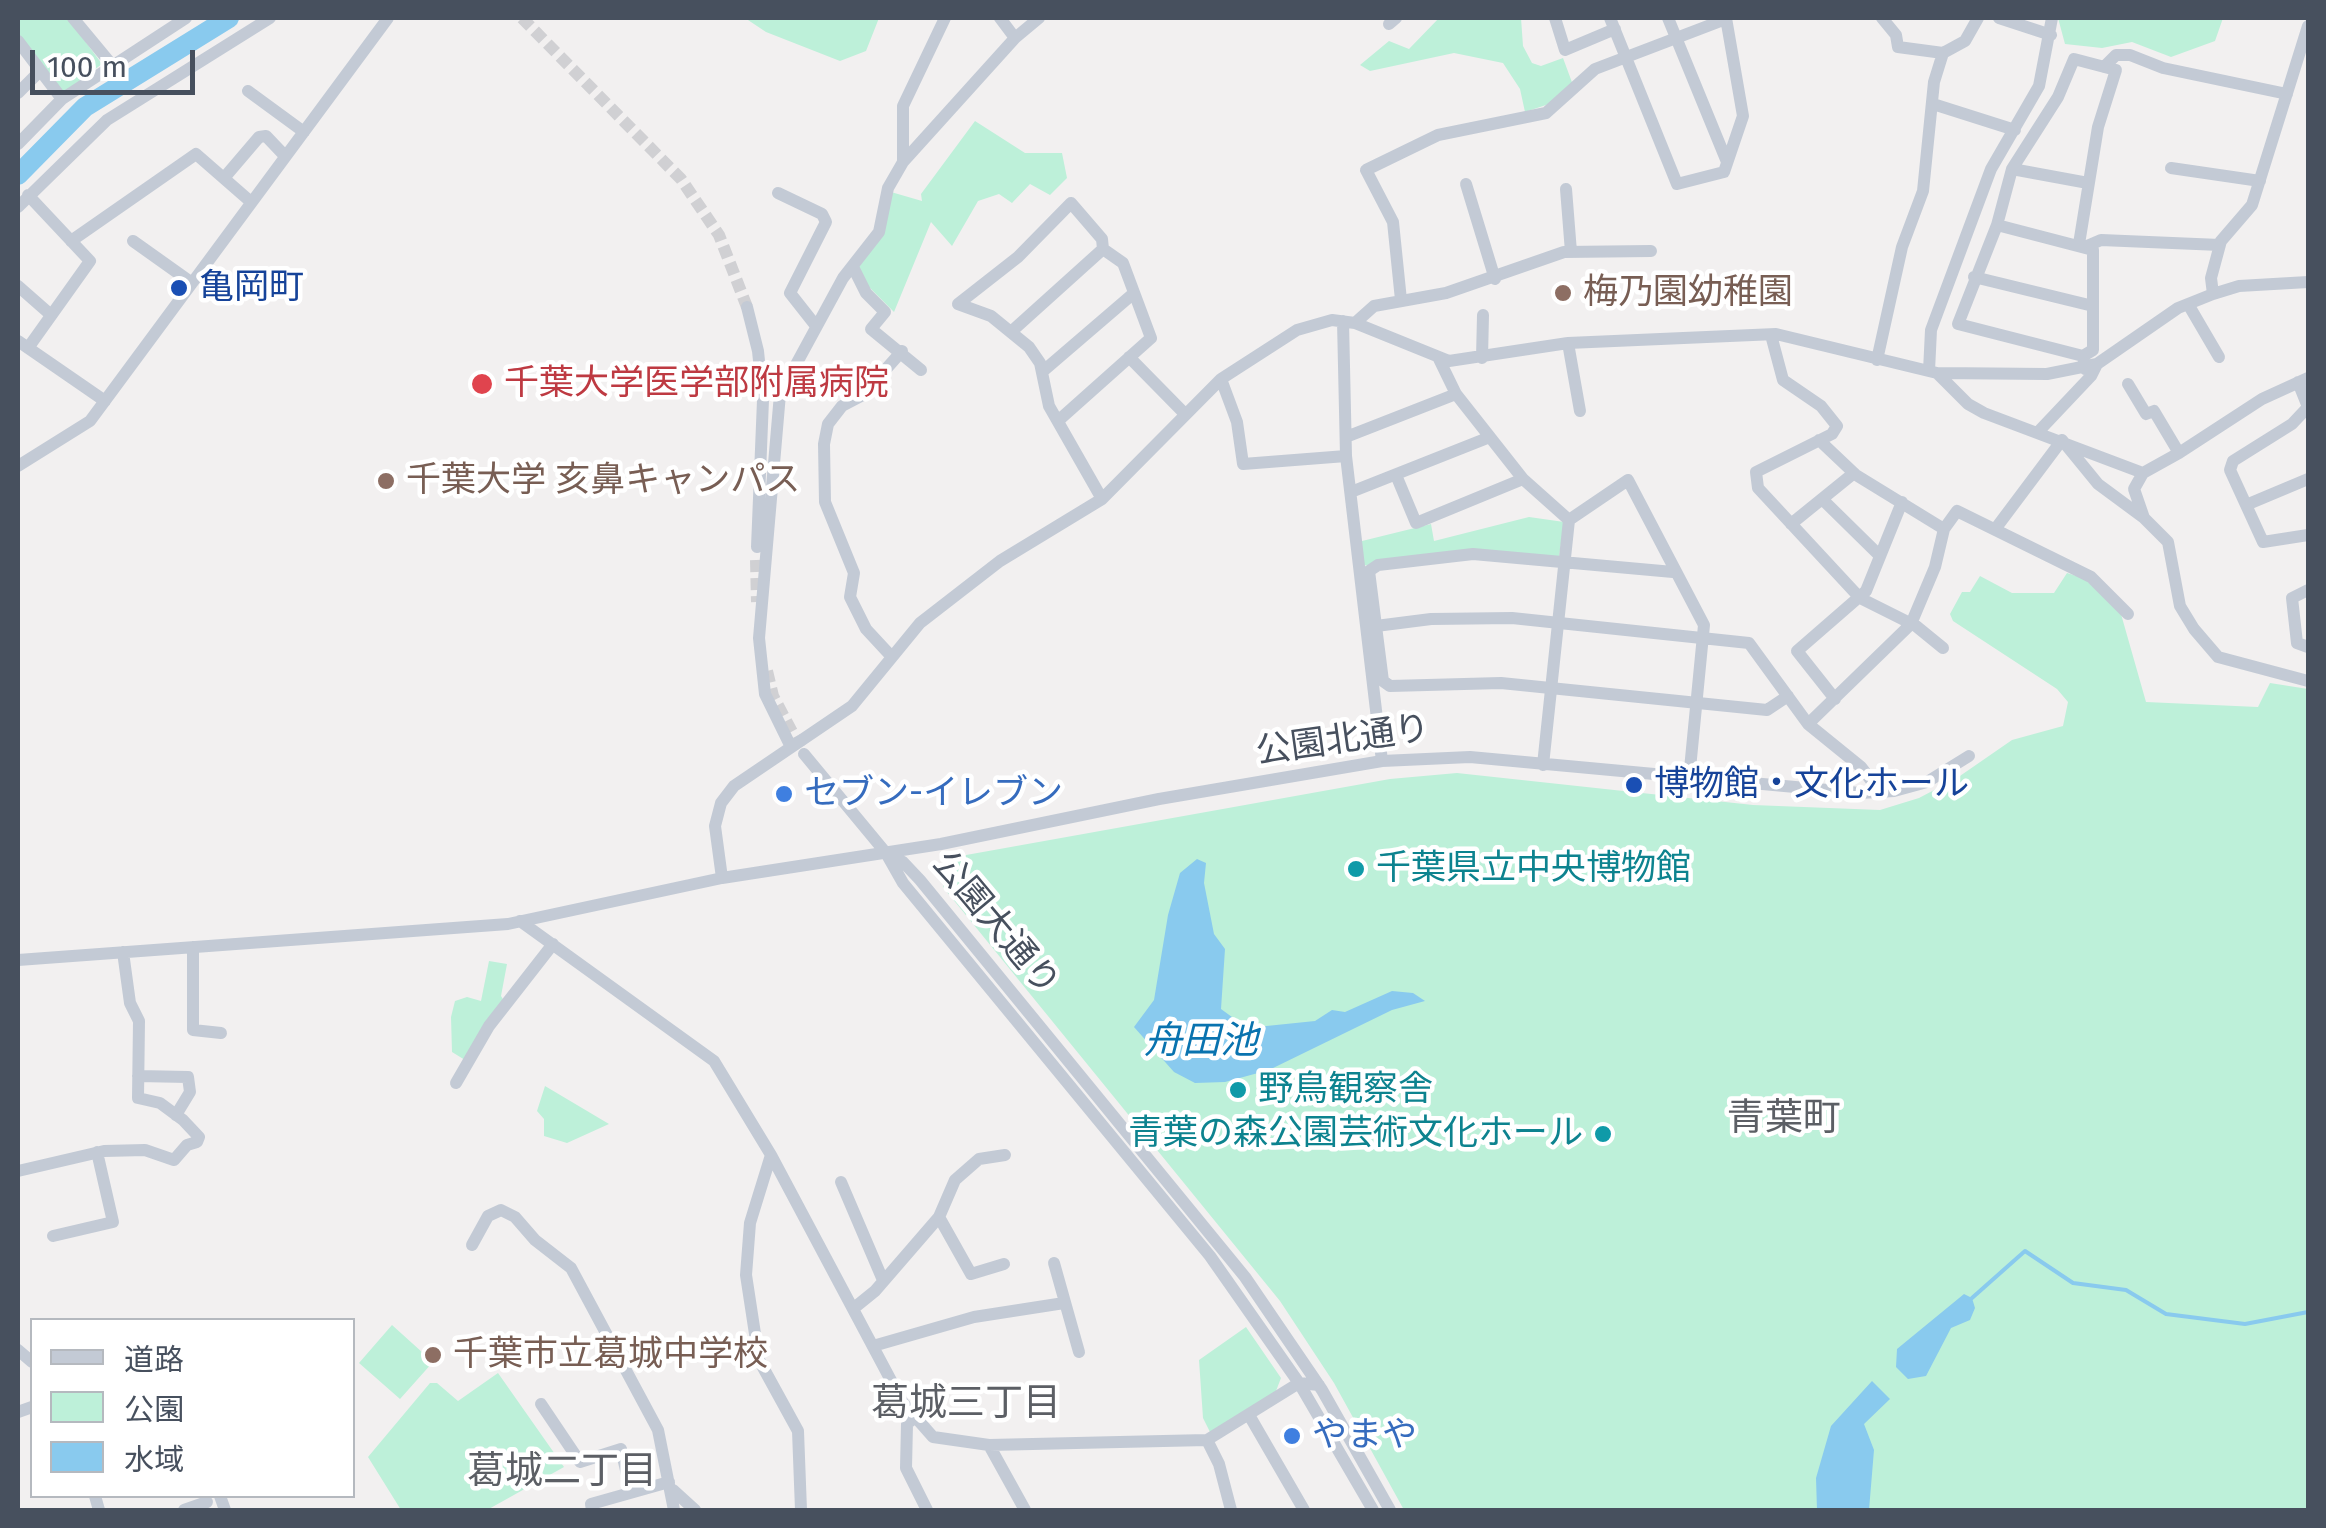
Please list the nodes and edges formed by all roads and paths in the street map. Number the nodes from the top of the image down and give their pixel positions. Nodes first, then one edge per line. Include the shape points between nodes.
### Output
1 (74, 18) edge
2 (186, 18) edge
3 (270, 18) edge
4 (388, 18) edge
5 (945, 18) edge
6 (1000, 18) edge
7 (1039, 18) edge
8 (1555, 18) edge
9 (1668, 18) edge
10 (1726, 18) edge
11 (1882, 18) edge
12 (1960, 18) edge
13 (1999, 18) edge
14 (2052, 18) edge
15 (1612, 23) edge
16 (1976, 23) edge
17 (2308, 26) edge
18 (2051, 35) junction
19 (1015, 38) junction
20 (1676, 38) junction
21 (18, 41) edge
22 (1943, 53) junction
23 (1626, 59) junction
24 (112, 65) junction
25 (2104, 67) junction
26 (40, 71) junction
27 (2291, 80) junction
28 (2308, 84) edge
29 (248, 91) dead end
30 (18, 94) edge
31 (2287, 94) junction
32 (62, 100) junction
33 (1933, 104) junction
34 (2015, 130) junction
35 (304, 132) junction
36 (18, 144) edge
37 (285, 156) junction
38 (903, 162) junction
39 (1727, 162) junction
40 (2170, 168) dead end
41 (2012, 169) junction
42 (224, 178) junction
43 (2260, 181) junction
44 (2088, 183) junction
45 (1466, 184) dead end
46 (1566, 189) dead end
47 (778, 193) dead end
48 (28, 195) junction
49 (251, 202) junction
50 (18, 207) edge
51 (1997, 225) junction
52 (71, 241) junction
53 (133, 241) dead end
54 (2083, 245) junction
55 (2220, 245) junction
56 (1103, 249) junction
57 (1651, 251) dead end
58 (1572, 252) junction
59 (852, 268) junction
60 (1974, 276) junction
61 (1494, 279) junction
62 (2308, 282) edge
63 (192, 283) junction
64 (18, 286) edge
65 (1134, 293) junction
66 (2213, 294) junction
67 (1401, 300) junction
68 (2188, 304) junction
69 (2093, 306) junction
70 (747, 307) tunnel mouth
71 (1483, 315) dead end
72 (51, 316) junction
73 (1349, 322) junction
74 (816, 326) junction
75 (1012, 331) junction
76 (1771, 335) junction
77 (1568, 343) junction
78 (23, 344) edge
79 (902, 351) junction
80 (1129, 357) junction
81 (2219, 357) dead end
82 (1482, 358) junction
83 (1439, 359) junction
84 (1877, 360) junction
85 (2088, 363) junction
86 (922, 370) dead end
87 (1042, 372) junction
88 (1933, 372) junction
89 (1221, 378) junction
90 (2303, 380) edge
91 (2128, 384) dead end
92 (1456, 394) junction
93 (106, 401) junction
94 (1580, 411) dead end
95 (1186, 414) junction
96 (1059, 420) junction
97 (2039, 430) junction
98 (1346, 437) junction
99 (1490, 437) junction
100 (1819, 440) junction
101 (2062, 440) junction
102 (2179, 453) junction
103 (1346, 456) junction
104 (18, 466) edge
105 (1854, 473) junction
106 (1396, 474) junction
107 (2143, 474) junction
108 (1524, 479) junction
109 (2308, 479) edge
110 (1351, 492) junction
111 (1822, 499) junction
112 (1102, 500) junction
113 (1902, 502) junction
114 (2246, 505) junction
115 (2144, 518) junction
116 (1569, 520) junction
117 (1791, 524) junction
118 (1996, 528) junction
119 (1944, 529) junction
120 (2308, 535) edge
121 (1880, 556) junction
122 (756, 560) tunnel mouth
123 (1564, 560) junction
124 (1673, 572) junction
125 (2308, 590) edge
126 (1860, 598) junction
127 (2128, 614) dead end
128 (1558, 622) junction
129 (1911, 624) junction
130 (1376, 626) junction
131 (1703, 637) junction
132 (2308, 647) edge
133 (1942, 648) dead end
134 (892, 656) junction
135 (2308, 681) edge
136 (1552, 689) junction
137 (1788, 696) junction
138 (1835, 699) junction
139 (1696, 704) junction
140 (1808, 724) junction
141 (798, 751) junction
142 (1968, 756) dead end
143 (1382, 761) junction
144 (1542, 765) junction
145 (1688, 780) junction
146 (1880, 792) junction
147 (886, 853) junction
148 (722, 878) junction
149 (520, 920) junction
150 (552, 944) junction
151 (193, 947) junction
152 (123, 952) junction
153 (18, 960) edge
154 (220, 1034) dead end
155 (138, 1076) junction
156 (456, 1084) dead end
157 (176, 1115) junction
158 (97, 1152) junction
159 (771, 1155) junction
160 (1004, 1155) dead end
161 (18, 1171) edge
162 (840, 1182) dead end
163 (939, 1217) junction
164 (53, 1236) dead end
165 (472, 1245) dead end
166 (1004, 1264) dead end
167 (1054, 1264) dead end
168 (882, 1278) junction
169 (1064, 1303) junction
170 (854, 1308) junction
171 (873, 1346) junction
172 (1079, 1352) dead end
173 (1300, 1360) junction
174 (1299, 1383) junction
175 (1319, 1385) junction
176 (541, 1404) dead end
177 (1249, 1415) junction
178 (913, 1419) junction
179 (1207, 1440) junction
180 (989, 1445) junction
181 (671, 1486) junction
182 (630, 1492) junction
183 (211, 1501) edge
184 (184, 1510) edge
185 (226, 1510) edge
186 (592, 1510) edge
187 (674, 1510) edge
188 (696, 1510) edge
189 (801, 1510) edge
190 (927, 1510) edge
191 (1026, 1510) edge
192 (1231, 1510) edge
193 (1304, 1510) edge
194 (1373, 1510) edge
195 (1390, 1510) edge

1 - 24 street
2 - 24 street
3 - 48 street via 107,120
4 - 35 street
5 - 38 street via 903,106
6 - 19 street
7 - 19 street
8 - 15 street via 1565,50
9 - 20 street
10 - 20 street
10 - 39 street via 1742,116
11 - 22 street via 1898,47
12 - 16 street
13 - 18 street
14 - 18 street
15 - 23 street
16 - 22 street via 1958,47
17 - 27 street
18 - 34 street via 2039,86
19 - 38 street
20 - 23 street
20 - 39 street
21 - 26 street
22 - 33 street
23 - 39 street via 1677,184 1724,172
23 - 67 street via 1595,69 1546,113 1438,135 1366,170 1393,222
24 - 32 street
25 - 31 street via 2116,55 2130,55
25 - 41 street via 2074,59 2058,98
25 - 44 street via 2116,70
26 - 30 street
26 - 32 street
27 - 28 street
27 - 31 street
29 - 35 street
31 - 43 street
32 - 36 street
33 - 34 street
33 - 84 street via 1922,191
34 - 88 street via 1991,169 1937,312 1928,346
35 - 37 street
37 - 42 street via 259,137
37 - 49 street
38 - 59 street via 888,188 879,232
40 - 43 street
41 - 44 street
41 - 51 street
42 - 49 street
42 - 52 street via 196,154
43 - 55 street via 2252,204
44 - 54 street
45 - 61 street
46 - 58 street
47 - 74 street via 826,222 790,292
48 - 50 street
48 - 52 street
49 - 63 street
51 - 54 street
51 - 60 street
52 - 72 street via 90,261
53 - 63 street
54 - 55 street
54 - 69 street via 2093,250
55 - 66 street via 2210,278
56 - 65 street via 1123,263
56 - 75 street
56 - 75 street via 1071,203 958,304
57 - 58 street
58 - 61 street
59 - 74 street
59 - 79 street via 885,312 872,329
60 - 69 street
60 - 85 street via 1958,324
61 - 67 street
62 - 66 street
63 - 93 street
64 - 72 street
65 - 80 street via 1151,338
65 - 87 street
66 - 68 street
67 - 73 street
68 - 81 street
68 - 85 street
69 - 85 street
70 - 122 street via 763,400
71 - 82 street
72 - 78 street
73 - 83 street
73 - 89 street via 1297,330
73 - 98 street
74 - 141 street via 780,394 761,599 765,694
75 - 87 street
76 - 77 street
76 - 84 street
76 - 100 street via 1784,380 1837,426
77 - 82 street
77 - 94 street
78 - 93 street
79 - 86 street
79 - 134 street via 864,394 842,406 824,444 824,502 854,573 850,598 866,629
80 - 95 street
80 - 96 street
82 - 83 street
83 - 92 street
84 - 88 street
85 - 88 street via 2047,374
85 - 97 street via 2091,376
87 - 96 street
88 - 97 street via 1968,404
89 - 95 street
89 - 103 street via 1238,422 1243,464
90 - 102 street
90 - 114 street via 2308,408 2233,461 2230,470
91 - 102 street
92 - 98 street
92 - 99 street
93 - 104 street via 83,427
95 - 112 street
96 - 112 street
97 - 101 street
98 - 103 street
99 - 106 street
99 - 108 street
100 - 105 street
100 - 117 street via 1756,472 1758,488
101 - 107 street
101 - 115 street via 2098,484
101 - 118 street
102 - 107 street
103 - 110 street
105 - 111 street
105 - 113 street
106 - 108 street via 1416,523
106 - 110 street
107 - 115 street via 2134,488
108 - 116 street
109 - 114 street
110 - 143 street
111 - 117 street
111 - 121 street
112 - 134 street via 968,584
113 - 119 street
113 - 121 street
114 - 120 street via 2263,542
115 - 135 street via 2168,542 2180,606 2208,650
116 - 123 street
116 - 124 street via 1628,480
117 - 126 street
118 - 119 street via 1957,510
118 - 127 street via 2091,576
119 - 129 street
121 - 126 street
123 - 124 street
123 - 128 street
123 - 130 street via 1473,554 1378,566 1368,570
124 - 131 street via 1704,625
125 - 132 street via 2292,598 2296,643
126 - 129 street
126 - 138 street via 1797,651
128 - 130 street via 1467,618
128 - 131 street
128 - 136 street
129 - 133 street
129 - 138 street
130 - 136 street via 1383,680 1390,686 1469,681
131 - 137 street via 1749,642
131 - 139 street
134 - 141 street via 852,706
136 - 139 street
136 - 144 street
137 - 139 street via 1767,710
137 - 140 street
138 - 140 street
139 - 145 street
140 - 146 street
141 - 147 street
141 - 148 street via 734,786 721,802 715,841
142 - 146 street, 公園北通り via 1927,782
143 - 144 street, 公園北通り via 1470,757
143 - 147 street, 公園北通り
144 - 145 street, 公園北通り
145 - 146 street, 公園北通り
147 - 148 street, 公園北通り
147 - 173 street, 公園大通り via 917,877 1245,1277
147 - 174 street, 公園大通り via 903,883 1210,1256
148 - 149 street, 公園北通り
149 - 150 street
149 - 151 street, 公園北通り
150 - 156 street via 489,1026
150 - 159 street via 714,1060
151 - 152 street, 公園北通り
151 - 154 street via 193,1030
152 - 153 street, 公園北通り
152 - 155 street via 130,1003 140,1021
155 - 157 street via 138,1098
155 - 157 street via 188,1077 190,1092
157 - 158 street via 199,1137 174,1160 145,1150
158 - 161 street
158 - 164 street via 113,1222
159 - 170 street
159 - 189 street via 750,1223 748,1290 760,1360 798,1431
160 - 163 street via 979,1159 956,1180
162 - 168 street
163 - 166 street via 971,1274
163 - 168 street
165 - 181 street via 488,1216 501,1210 571,1268 658,1430
167 - 169 street
168 - 170 street
169 - 171 street via 942,1324
169 - 172 street
170 - 171 street
171 - 178 street
173 - 174 street
173 - 175 street, 公園大通り
174 - 175 street
174 - 177 street
174 - 194 street, 公園大通り
175 - 195 street, 公園大通り
176 - 182 street via 580,1462 621,1449
177 - 179 street
177 - 193 street
178 - 180 street via 934,1437
178 - 190 street via 907,1424 906,1468
179 - 180 street
179 - 192 street
180 - 191 street
181 - 182 street
181 - 187 street
181 - 188 street
182 - 186 street via 591,1504
183 - 184 street
183 - 185 street

